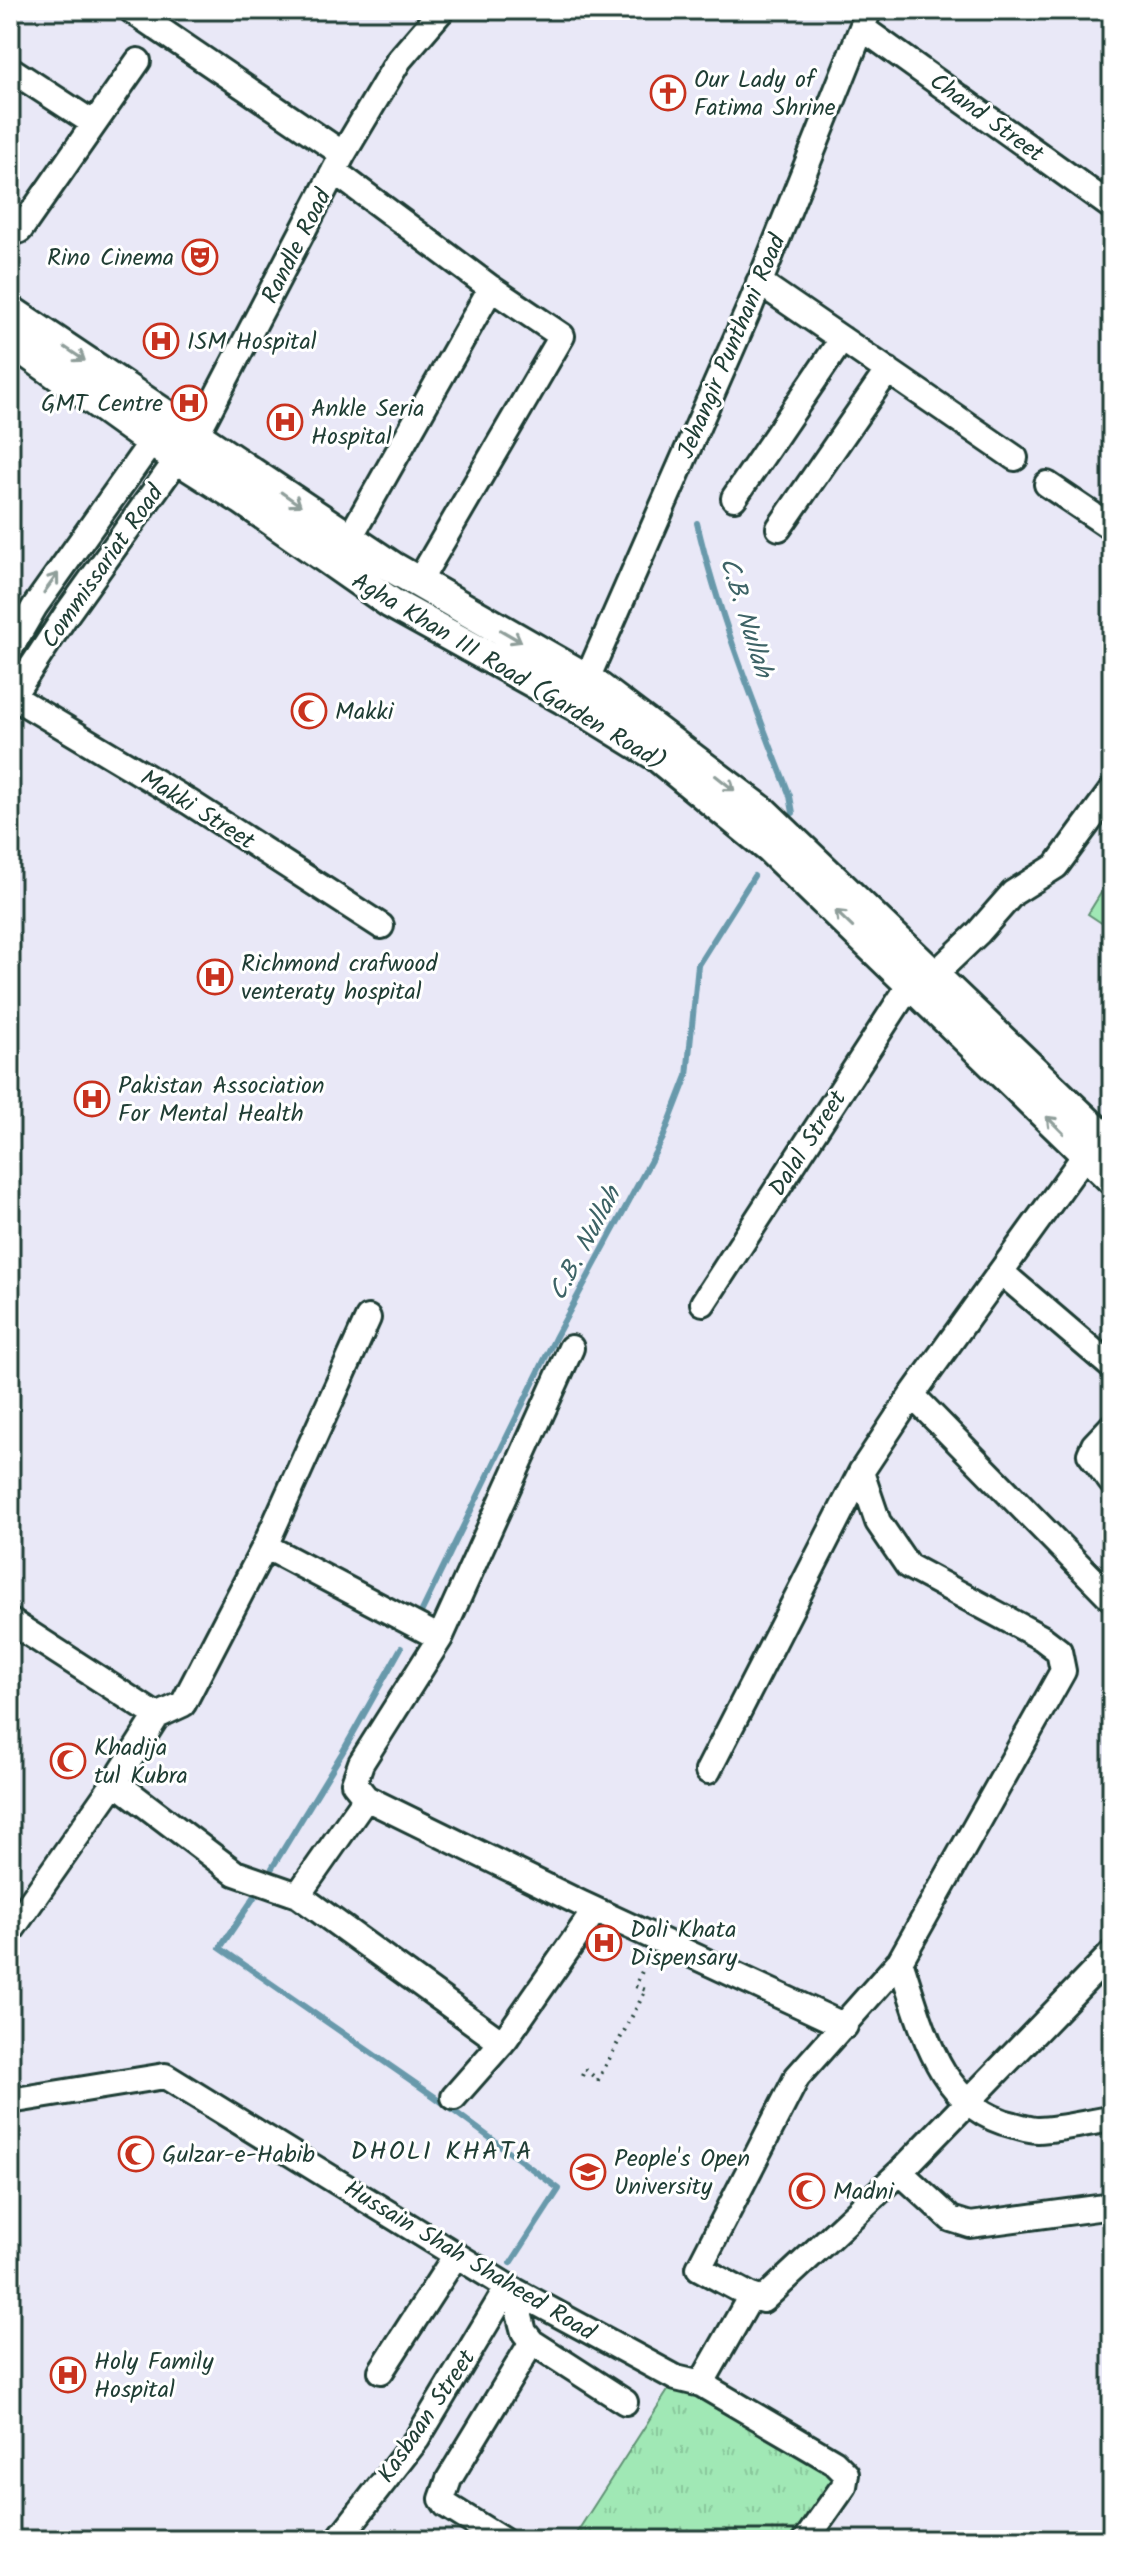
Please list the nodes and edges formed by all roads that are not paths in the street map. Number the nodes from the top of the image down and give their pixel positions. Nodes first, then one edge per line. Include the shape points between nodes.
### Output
1 (442, 10) edge
2 (141, 13) edge
3 (865, 19) edge
4 (138, 61) dead end
5 (10, 69) edge
6 (93, 123) junction
7 (339, 162) junction
8 (1112, 207) edge
9 (10, 234) edge
10 (759, 282) junction
11 (491, 288) junction
12 (10, 311) edge
13 (842, 339) junction
14 (10, 340) edge
15 (888, 370) junction
16 (168, 416) junction
17 (196, 433) junction
18 (152, 442) junction
19 (177, 458) junction
20 (1015, 458) dead end
21 (1047, 484) dead end
22 (734, 498) dead end
23 (779, 528) dead end
24 (1112, 528) edge
25 (349, 539) junction
26 (418, 583) junction
27 (10, 649) edge
28 (587, 679) junction
29 (11, 698) edge
30 (1112, 790) edge
31 (381, 926) dead end
32 (923, 978) junction
33 (1099, 1150) edge
34 (1112, 1179) edge
35 (1001, 1272) junction
36 (703, 1303) dead end
37 (368, 1318) dead end
38 (571, 1348) dead end
39 (1112, 1367) edge
40 (912, 1395) junction
41 (1112, 1426) edge
42 (861, 1472) junction
43 (1112, 1483) edge
44 (265, 1546) junction
45 (1112, 1599) edge
46 (10, 1621) edge
47 (440, 1638) junction
48 (157, 1716) junction
49 (708, 1771) dead end
50 (115, 1782) junction
51 (366, 1798) junction
52 (298, 1895) junction
53 (595, 1910) junction
54 (10, 1932) edge
55 (1112, 1953) edge
56 (900, 1961) junction
57 (845, 2026) junction
58 (502, 2043) junction
59 (454, 2097) dead end
60 (10, 2101) edge
61 (967, 2102) junction
62 (1112, 2119) edge
63 (900, 2172) junction
64 (1112, 2206) edge
65 (456, 2255) junction
66 (518, 2293) junction
67 (751, 2296) junction
68 (532, 2342) junction
69 (381, 2371) dead end
70 (701, 2384) junction
71 (625, 2402) dead end
72 (338, 2540) edge
73 (502, 2540) edge
74 (806, 2540) edge

1 - 7 street, Randle Road via 399,60
2 - 7 street
3 - 8 street, Chand Street
3 - 10 street, Jehangir Punthani Road
4 - 6 street
5 - 6 street
6 - 9 street via 20,230
7 - 11 street
7 - 17 street, Randle Road
10 - 13 street
10 - 28 street, Jehangir Punthani Road
11 - 25 street
11 - 26 street via 562,336
12 -> 16 main road, Agha Khan III Road (Garden Road)
13 - 15 street
13 - 22 street
14 - 18 main road, Agha Khan III Road (Garden Road)
15 - 20 street
15 - 23 street
16 - 17 main road, Agha Khan III Road (Garden Road)
16 - 18 street, Commissariat Road
17 - 19 street, Commissariat Road
17 -> 25 main road, Agha Khan III Road (Garden Road)
18 - 19 main road, Agha Khan III Road (Garden Road)
27 -> 18 street, Commissariat Road
19 - 29 street, Commissariat Road
32 -> 19 main road, Agha Khan III Road (Garden Road) via 656,755 391,603
21 - 24 street
25 - 26 main road, Agha Khan III Road (Garden Road)
26 -> 28 main road, Agha Khan III Road (Garden Road)
28 -> 32 main road, Agha Khan III Road (Garden Road) via 764,813
29 - 31 street, Makki Street via 189,802
30 - 32 street, Dalal Street via 1056,866 1013,893 978,933
32 - 33 main road, Agha Khan III Road (Garden Road)
32 - 36 street, Dalal Street
33 - 34 main road, Agha Khan III Road (Garden Road)
33 - 35 street
35 - 39 street
35 - 40 street
37 - 44 street
38 - 47 street
40 - 42 street
40 - 45 street
41 - 43 street via 1090,1454
42 - 49 street
42 - 56 street via 878,1522 908,1566 1042,1638 1059,1651 1063,1671
44 - 47 street
44 - 48 street via 183,1704
46 - 48 street
47 - 51 street via 361,1763 354,1783
48 - 50 street
50 - 52 street via 235,1873
50 - 54 street
51 - 52 street
51 - 53 street
52 - 58 street
53 - 57 street
53 - 58 street
55 - 61 street
56 - 57 street
56 - 61 street via 930,2049 947,2082
57 - 67 street via 797,2077 699,2268
58 - 59 street
60 - 65 street, Hussain Shah Shaheed Road via 165,2076
61 - 62 street via 999,2122 1036,2130
61 - 63 street
63 - 64 street via 951,2219 970,2225
63 - 67 street via 763,2300
65 - 66 street, Hussain Shah Shaheed Road
65 - 69 street
66 - 68 street via 524,2332
66 - 70 street, Hussain Shah Shaheed Road via 676,2378
66 - 72 street, Kasbaan Street via 417,2439
67 - 70 street
68 - 71 street
68 - 73 street via 442,2499
70 - 74 street, Hussain Shah Shaheed Road via 846,2474 844,2486

